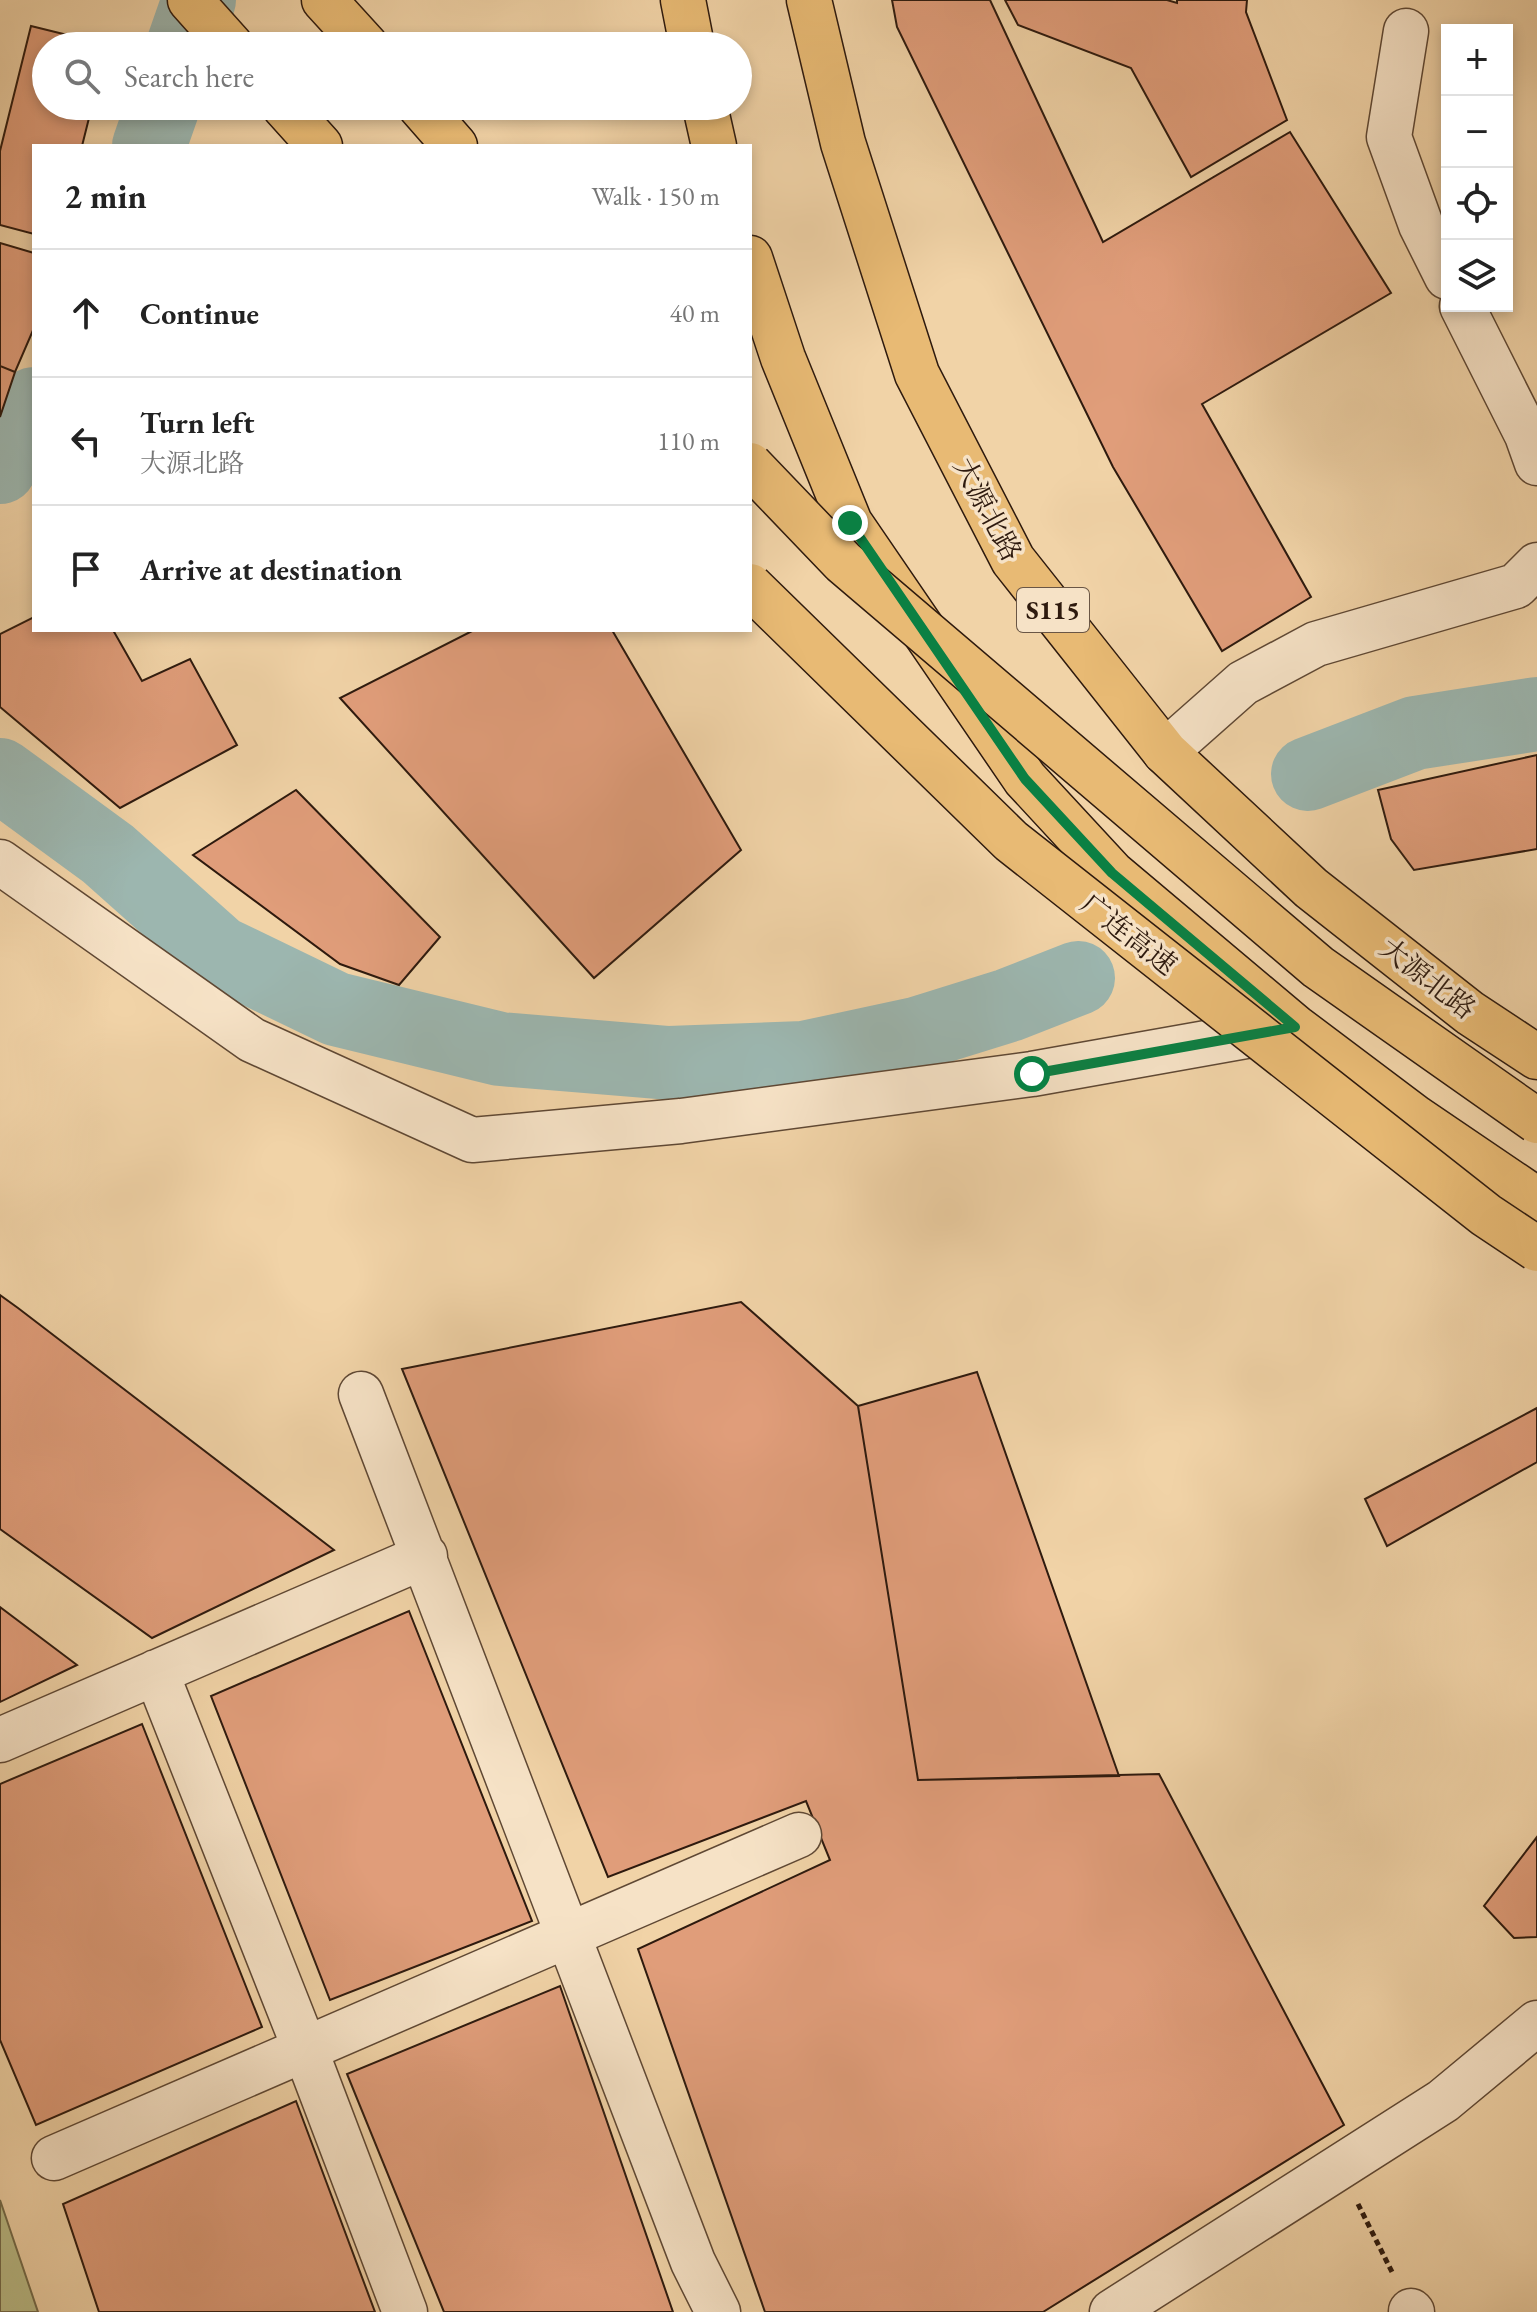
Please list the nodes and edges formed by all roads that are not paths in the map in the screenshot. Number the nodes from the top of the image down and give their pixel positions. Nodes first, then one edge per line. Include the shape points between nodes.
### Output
1 (190, 0) edge
2 (324, 0) edge
3 (683, 0) edge
4 (809, 0) edge
5 (1406, 31) dead end
6 (219, 32) edge
7 (353, 32) edge
8 (689, 32) edge
9 (297, 120) edge
10 (432, 120) edge
11 (708, 120) edge
12 (318, 144) edge
13 (453, 144) edge
14 (714, 144) edge
15 (752, 264) edge
16 (1441, 265) edge
17 (1465, 312) edge
18 (1537, 463) edge
19 (752, 467) edge
20 (1537, 565) edge
21 (752, 588) edge
22 (1165, 752) junction
23 (0, 862) edge
24 (1295, 1027) junction
25 (1537, 1057) edge
26 (1366, 1121) junction
27 (1537, 1121) edge
28 (1537, 1200) edge
29 (1537, 1249) edge
30 (1537, 1271) edge
31 (361, 1394) dead end
32 (425, 1556) junction
33 (156, 1672) junction
34 (0, 1740) edge
35 (799, 1835) dead end
36 (568, 1934) junction
37 (1537, 2023) edge
38 (305, 2049) junction
39 (54, 2158) dead end
40 (405, 2312) edge
41 (718, 2312) edge
42 (1112, 2312) edge

1 - 6 main road
2 - 7 main road
3 - 8 main road
4 - 22 main road, 大源北路 / S115 via 843,143 917,374 1013,560
5 - 16 lane via 1389,137
9 - 12 main road
10 - 13 main road
11 - 14 main road
15 - 24 main road via 783,358 850,523 1016,766 1112,873
17 - 18 lane
19 - 27 main road, bridge via 843,562 1318,967
20 - 22 lane via 1516,586 1316,644 1243,683
21 - 26 main road, 广连高速, bridge via 1011,841
22 - 25 main road, 大源北路 / S115 via 1311,888 1470,1013
23 - 24 lane via 252,1040 472,1140 681,1121 1032,1074
24 - 28 main road
26 - 29 main road, 广连高速, bridge
26 - 30 main road, bridge
31 - 32 lane
32 - 33 lane
32 - 36 lane
33 - 34 lane
33 - 38 lane
35 - 36 lane
36 - 38 lane
36 - 41 lane via 693,2262
37 - 42 lane via 1443,2101
38 - 39 lane
38 - 40 lane

